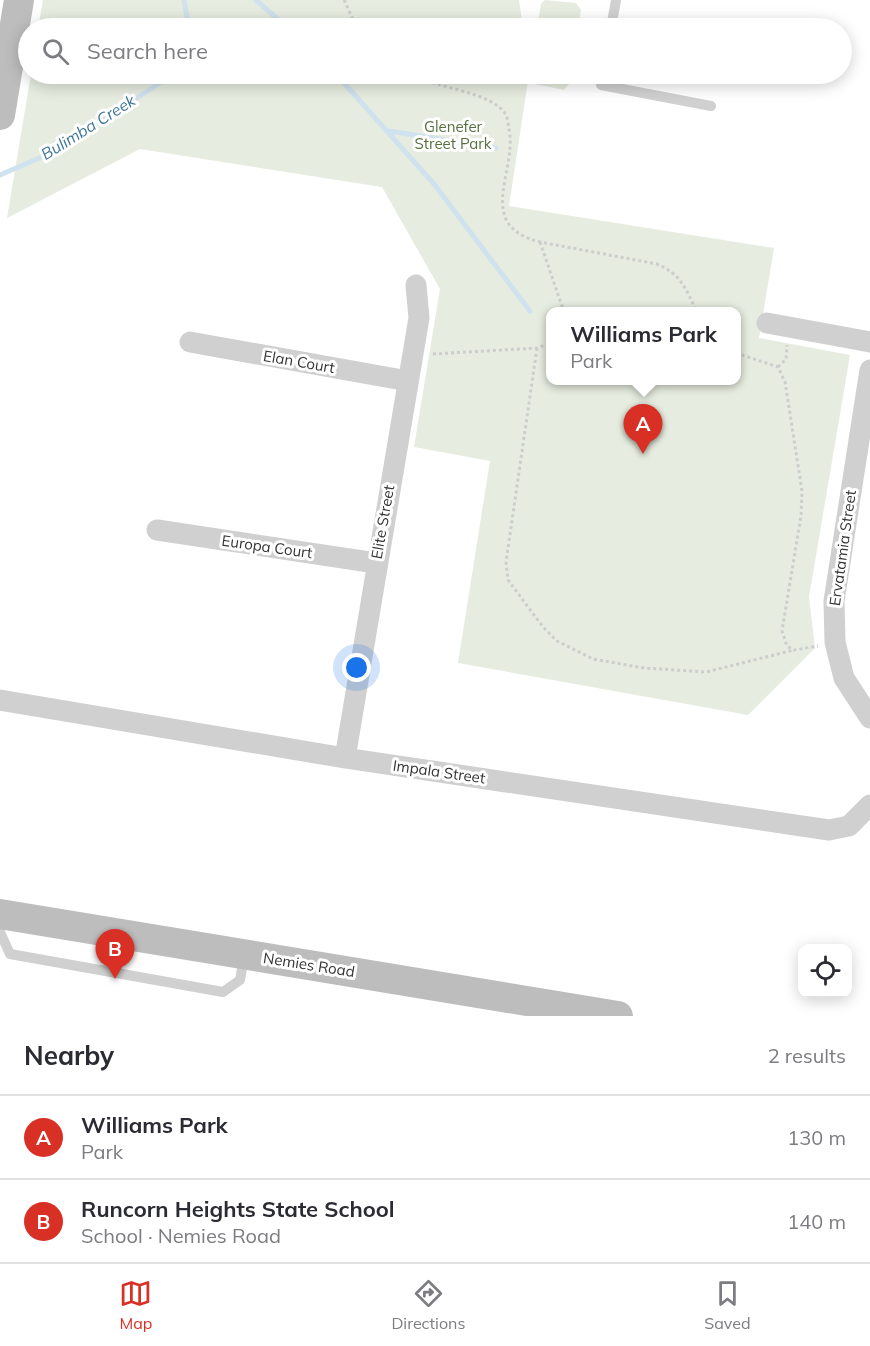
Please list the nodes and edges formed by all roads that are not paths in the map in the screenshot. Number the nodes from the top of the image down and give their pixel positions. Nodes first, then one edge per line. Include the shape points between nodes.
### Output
1 (19, 0) edge
2 (616, 0) edge
3 (613, 18) edge
4 (602, 84) edge
5 (711, 106) dead end
6 (0, 115) edge
7 (416, 285) dead end
8 (767, 323) dead end
9 (190, 342) dead end
10 (870, 342) edge
11 (870, 370) edge
12 (408, 381) junction
13 (864, 448) edge
14 (157, 531) dead end
15 (376, 563) junction
16 (0, 700) edge
17 (870, 718) edge
18 (345, 758) junction
19 (870, 805) edge
20 (0, 914) edge
21 (0, 932) edge
22 (244, 955) junction
23 (618, 1016) edge

1 - 6 street
2 - 3 lane
4 - 5 lane
7 - 12 street, Elite Street via 419,318
8 - 10 street
9 - 12 street, Elan Court
11 - 13 street, Ervatamia Street
12 - 15 street, Elite Street
13 - 17 street, Ervatamia Street via 834,601 835,642 844,678
14 - 15 street, Europa Court
15 - 18 street, Elite Street
16 - 18 street, Impala Street
18 - 19 street, Impala Street via 829,830 849,826
20 - 22 street, Nemies Road
21 - 22 lane via 10,954 223,992 240,980
22 - 23 street, Nemies Road

